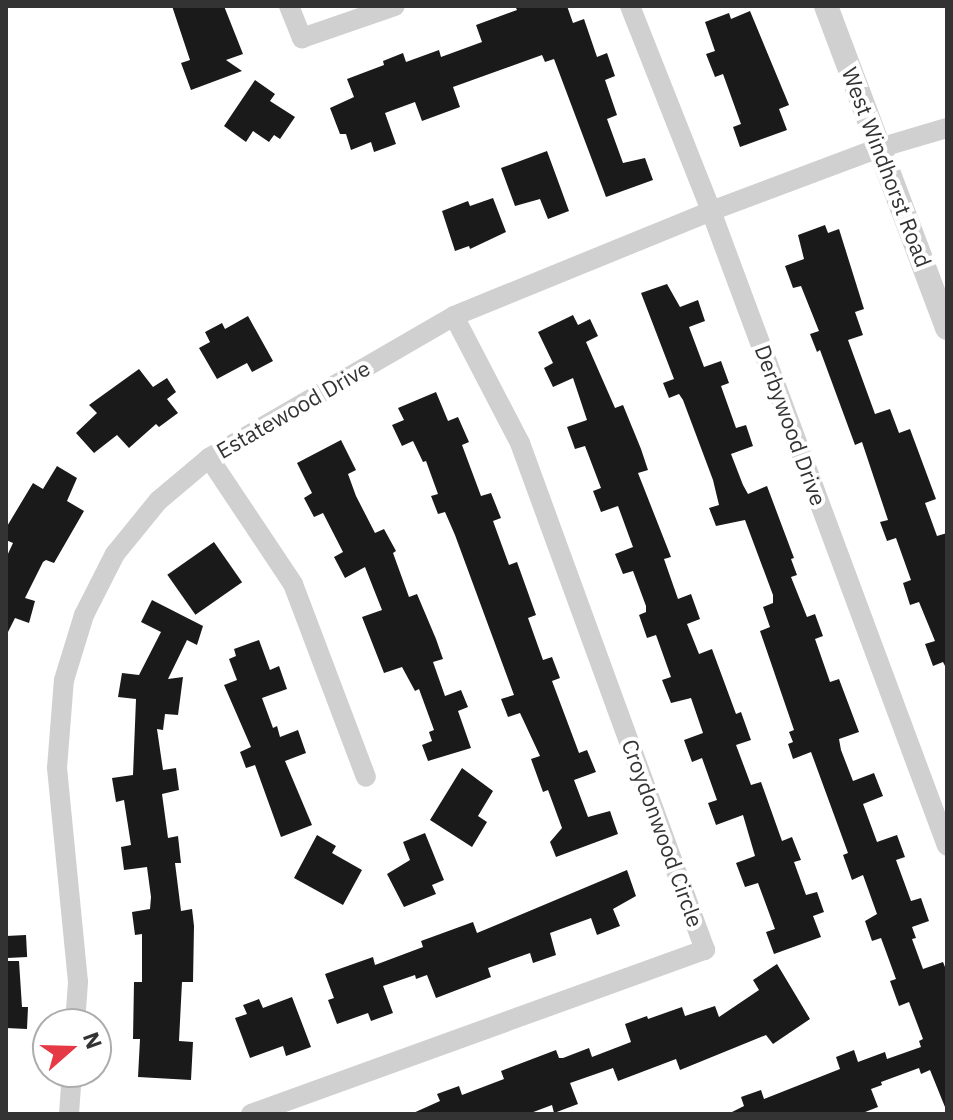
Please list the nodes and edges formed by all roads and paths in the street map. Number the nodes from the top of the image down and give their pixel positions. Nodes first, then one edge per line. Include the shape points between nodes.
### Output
1 (289, 6) edge
2 (395, 6) edge
3 (630, 6) edge
4 (826, 6) edge
5 (947, 128) edge
6 (879, 148) junction
7 (711, 211) junction
8 (454, 316) junction
9 (947, 328) edge
10 (209, 458) junction
11 (366, 777) dead end
12 (947, 846) edge
13 (76, 1008) edge
14 (71, 1088) edge
15 (69, 1114) edge
16 (251, 1114) edge

1 - 2 street via 302,38
3 - 7 street, Derbywood Drive
4 - 6 street, West Windhorst Road
5 - 6 street, Estatewood Drive
6 - 7 street, Estatewood Drive
6 - 9 street, West Windhorst Road
7 - 8 street, Estatewood Drive
7 - 12 street, Derbywood Drive
8 - 10 street, Estatewood Drive
8 - 16 street, Croydonwood Circle via 520,443 705,950
10 - 11 street via 293,584
10 - 13 street, Estatewood Drive via 158,501 115,554 84,615 64,680 57,768
14 - 15 street

